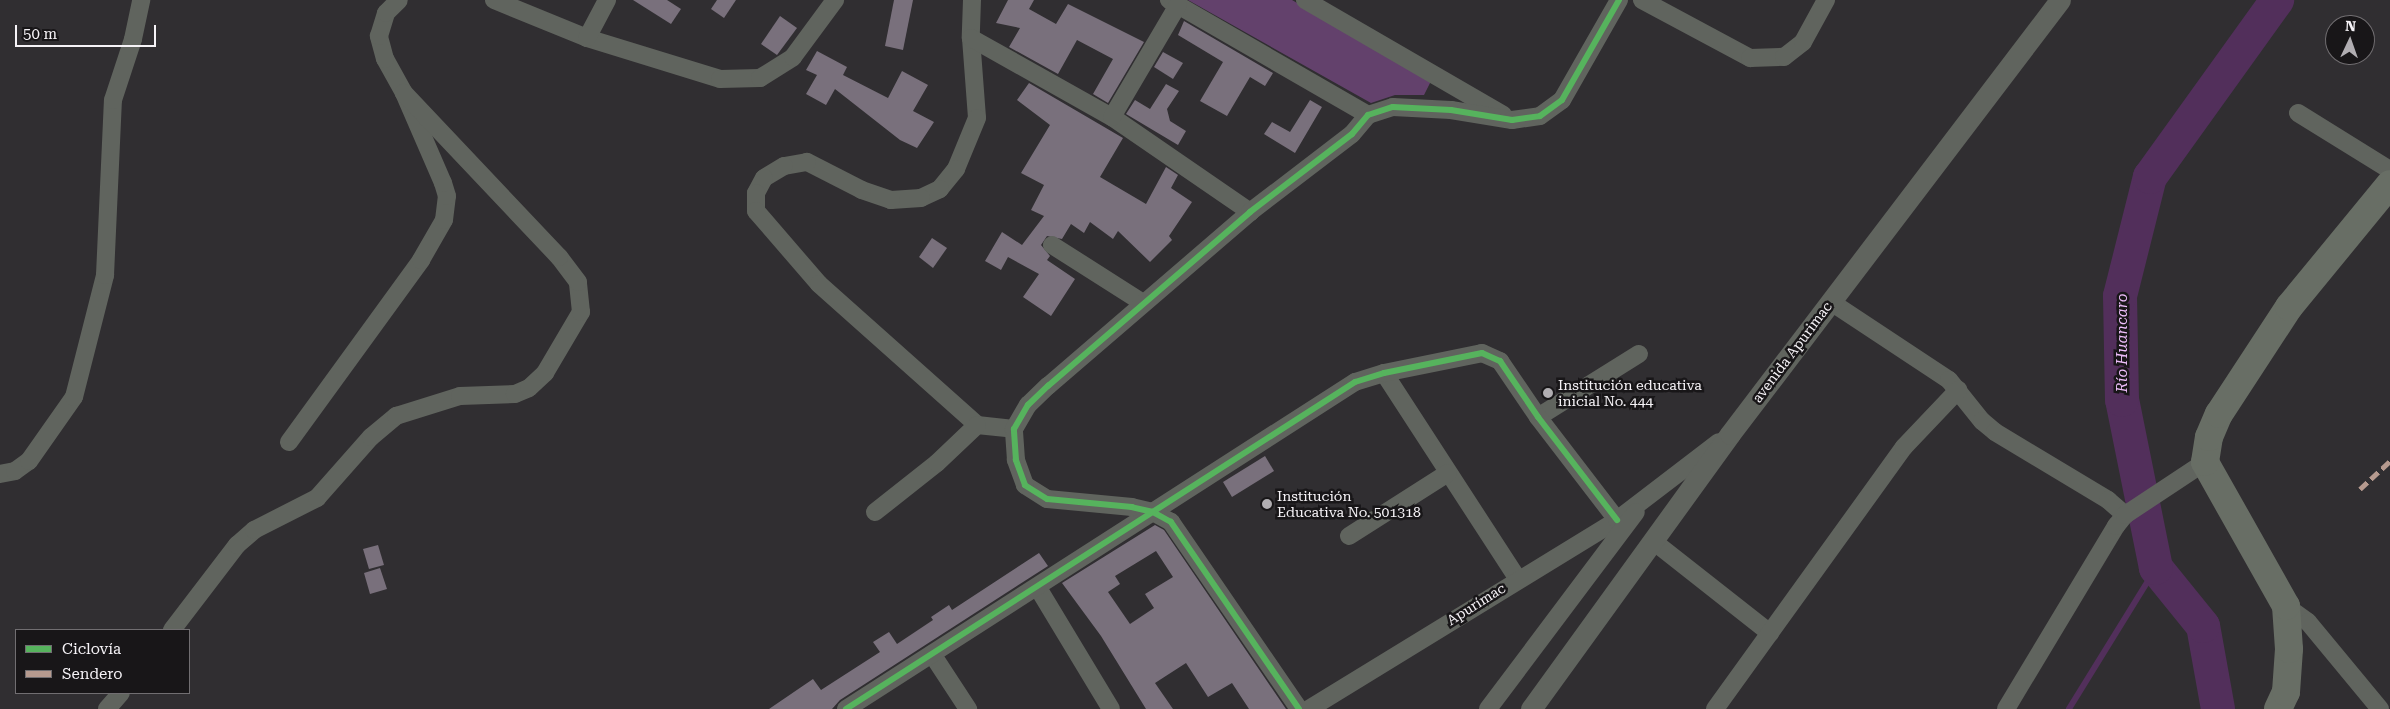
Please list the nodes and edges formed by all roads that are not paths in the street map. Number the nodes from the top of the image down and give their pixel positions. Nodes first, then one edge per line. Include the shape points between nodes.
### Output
1 (140, 0) edge
2 (398, 0) edge
3 (494, 0) edge
4 (607, 0) edge
5 (836, 0) edge
6 (972, 0) edge
7 (1305, 0) edge
8 (1619, 0) edge
9 (1642, 0) edge
10 (1826, 0) edge
11 (2060, 0) edge
12 (1174, 3) edge
13 (587, 38) junction
14 (971, 38) junction
15 (404, 93) junction
16 (2298, 112) dead end
17 (1368, 115) junction
18 (1112, 117) junction
19 (1512, 120) junction
20 (2390, 170) edge
21 (2390, 184) edge
22 (1250, 212) junction
23 (1052, 245) dead end
24 (1831, 302) junction
25 (1143, 303) junction
26 (1639, 354) dead end
27 (1384, 373) junction
28 (1958, 390) junction
29 (1538, 417) junction
30 (977, 425) junction
31 (1014, 429) junction
32 (1730, 434) junction
33 (289, 442) dead end
34 (2196, 468) junction
35 (1448, 473) junction
36 (0, 474) edge
37 (1644, 499) junction
38 (875, 512) dead end
39 (1154, 512) junction
40 (2130, 513) junction
41 (1617, 520) junction
42 (1349, 536) dead end
43 (1653, 541) junction
44 (1517, 578) junction
45 (1038, 588) junction
46 (2286, 606) junction
47 (173, 629) edge
48 (1770, 632) junction
49 (932, 654) junction
50 (120, 694) edge
51 (107, 709) edge
52 (846, 709) edge
53 (968, 709) edge
54 (1111, 709) edge
55 (1299, 709) edge
56 (1309, 709) edge
57 (1488, 709) edge
58 (1531, 709) edge
59 (1715, 709) edge
60 (2006, 709) edge
61 (2278, 709) edge
62 (2380, 709) edge

1 - 36 street via 133,39 113,100 105,275 74,397 29,461 15,471
2 - 15 street via 386,13 379,36 384,60
3 - 13 street
4 - 13 street
5 - 13 street via 793,57 760,78 720,79
6 - 14 street
7 - 19 street
8 - 19 street via 1562,100 1540,116
9 - 10 street via 1750,58 1784,57 1803,42
11 - 24 street, avenida Apurimac
12 - 17 street
12 - 18 street
14 - 18 street
14 - 30 street via 977,118 956,169 940,189 921,198 891,200 862,190 807,162 784,166 764,178 756,193 756,211 819,284
15 - 33 street via 443,183 447,196 444,220 421,260
15 - 47 street via 560,257 578,282 581,312 545,373 529,388 515,394 460,396 396,416 371,437 317,498 254,530 237,545
16 - 20 street
17 - 19 street via 1393,107 1451,110
17 - 22 street via 1352,134
18 - 22 street
21 - 34 main road via 2289,307 2219,414
22 - 25 street
23 - 25 street
24 - 28 street via 1949,380
24 - 32 street, avenida Apurimac
25 - 31 street via 1028,405
26 - 29 street
27 - 29 street via 1491,355 1500,361
27 - 35 street
27 - 39 street via 1355,382
28 - 40 street via 1995,432
28 - 48 street via 1904,447
29 - 41 street
30 - 31 street
30 - 38 street via 937,463
31 - 39 street via 1016,460 1025,485 1047,499
32 - 37 street, Apurímac
32 - 43 street, avenida Apurimac
34 - 40 street
34 - 46 main road
35 - 42 street
35 - 44 street
37 - 41 street, Apurímac
37 - 57 street, Apurímac
39 - 45 street
39 - 55 street via 1171,522
40 - 60 street via 2116,526
41 - 44 street, Apurímac
43 - 48 street
43 - 58 street, avenida Apurimac
44 - 56 street, Apurímac
45 - 49 street
45 - 54 street
46 - 61 main road via 2290,649 2286,692
46 - 62 street via 2308,622
48 - 59 street
49 - 52 street
49 - 53 street
50 - 51 street

